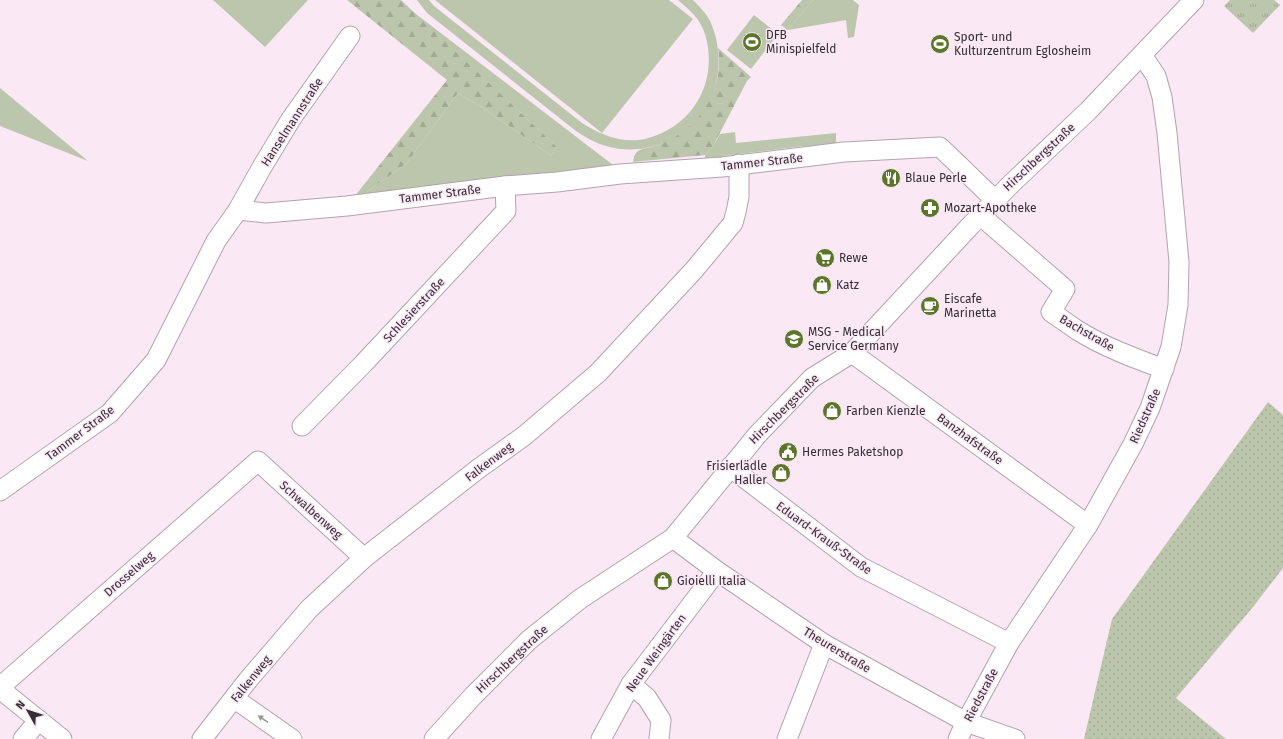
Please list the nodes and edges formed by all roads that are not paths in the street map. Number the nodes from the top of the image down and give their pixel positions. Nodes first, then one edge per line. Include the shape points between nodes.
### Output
1 (1194, 0) edge
2 (350, 36) dead end
3 (1142, 55) junction
4 (739, 164) junction
5 (505, 186) junction
6 (995, 200) junction
7 (238, 210) junction
8 (980, 215) junction
9 (852, 354) junction
10 (1164, 369) junction
11 (302, 426) dead end
12 (258, 461) joint
13 (730, 467) junction
14 (0, 491) edge
15 (1088, 525) junction
16 (673, 538) junction
17 (364, 558) junction
18 (717, 571) junction
19 (1009, 643) junction
20 (824, 644) junction
21 (632, 684) junction
22 (0, 688) edge
23 (235, 699) junction
24 (39, 720) junction
25 (962, 731) edge
26 (23, 739) edge
27 (62, 739) edge
28 (202, 739) edge
29 (292, 739) edge
30 (434, 739) edge
31 (601, 739) edge
32 (659, 739) edge
33 (787, 739) edge
34 (1015, 739) edge

1 - 3 street, Hirschbergstraße
2 - 7 street, Hanselmannstraße via 291,119
3 - 6 street, Hirschbergstraße
3 - 10 street, Riedstraße via 1156,76 1162,97 1179,262 1178,305 1171,347
4 - 5 street, Tammer Straße
4 - 6 street, Tammer Straße via 844,152 940,147
4 - 17 street, Falkenweg via 739,198 733,223 694,270 598,373 524,436
5 - 7 street, Tammer Straße via 346,206 266,213
5 - 11 street, Schlesierstraße via 506,211
6 - 8 street, Hirschbergstraße
7 - 14 street, Tammer Straße via 216,241 156,360 110,413
8 - 9 street, Hirschbergstraße
8 - 10 street, Bachstraße via 1065,289 1051,312 1102,344
9 - 13 street, Hirschbergstraße via 812,378
9 - 15 street, Banzhafstraße
10 - 15 street, Riedstraße via 1133,444
12 - 17 street, Schwalbenweg
12 - 22 street, Drosselweg
13 - 16 street, Hirschbergstraße
13 - 19 street, Eduard-Krauß-Straße via 860,567
15 - 19 street, Riedstraße
16 - 18 street, Theurerstraße
16 - 30 street, Hirschbergstraße via 580,600 529,640
17 - 23 street, Falkenweg via 309,609 248,680
18 - 20 street, Theurerstraße
18 - 21 street, Neue Weingärten
19 - 25 street, Riedstraße
20 - 25 street, Theurerstraße
20 - 33 street
21 - 31 street, Neue Weingärten
21 - 32 street via 647,698 661,720
22 - 24 street
23 - 28 street, Falkenweg
29 -> 23 street
24 - 26 street
24 - 27 street
25 - 34 street, Theurerstraße

